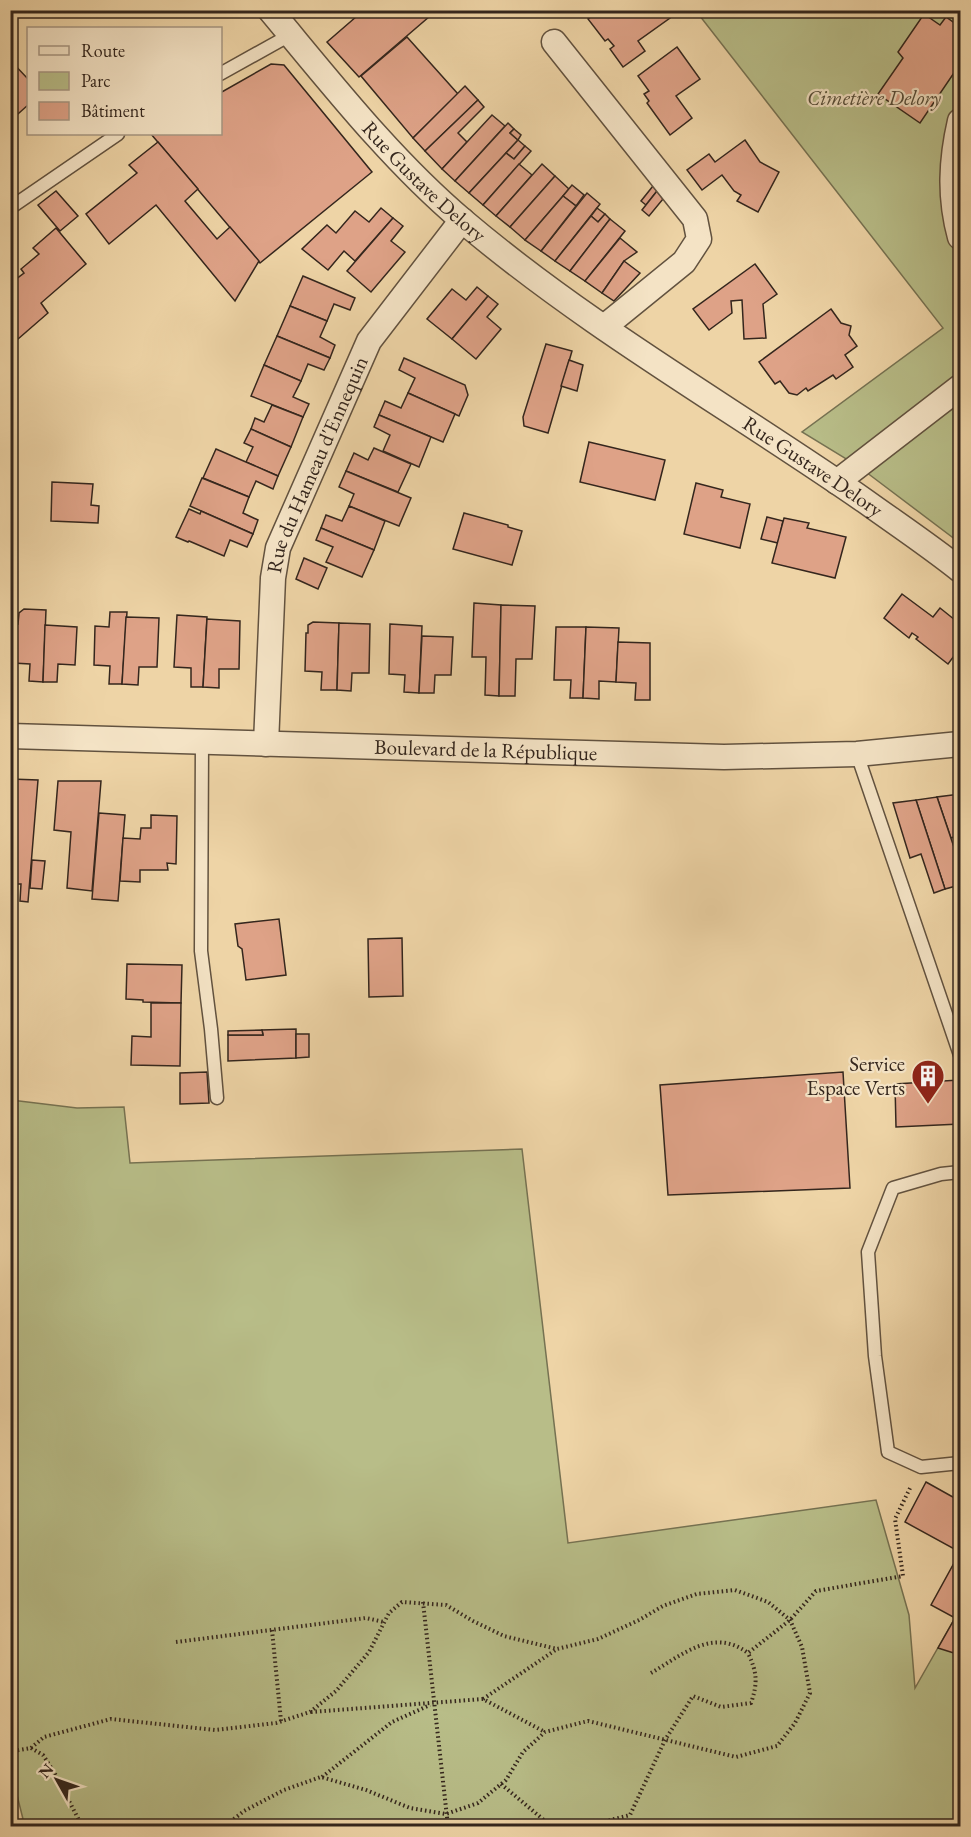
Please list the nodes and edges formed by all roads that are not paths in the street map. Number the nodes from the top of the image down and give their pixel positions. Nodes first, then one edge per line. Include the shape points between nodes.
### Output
1 (270, 10) edge
2 (290, 34) junction
3 (554, 42) dead end
4 (222, 73) edge
5 (960, 121) edge
6 (117, 135) edge
7 (10, 208) edge
8 (462, 220) junction
9 (960, 237) edge
10 (604, 327) junction
11 (960, 387) edge
12 (837, 482) junction
13 (960, 570) edge
14 (10, 736) edge
15 (202, 742) junction
16 (266, 744) junction
17 (960, 744) edge
18 (857, 754) junction
19 (960, 1055) edge
20 (217, 1098) dead end
21 (960, 1172) edge
22 (960, 1463) edge

1 - 2 street, Rue Gustave Delory
2 - 4 lane
2 - 8 street, Rue Gustave Delory via 374,134
3 - 10 street via 695,219 699,239 684,262
5 - 9 street via 952,190
6 - 7 lane
8 - 10 street, Rue Gustave Delory
8 - 16 street, Rue du Hameau d'Ennequin via 369,341 278,548 273,578
10 - 12 street, Rue Gustave Delory
11 - 12 street
12 - 13 street, Rue Gustave Delory
14 - 15 street, Boulevard de la République
15 - 16 street, Boulevard de la République
15 - 20 lane via 201,951
16 - 18 street, Boulevard de la République via 669,756
17 - 18 street, Boulevard de la République
18 - 19 lane
21 - 22 lane via 893,1188 868,1252 875,1356 888,1452 921,1467

